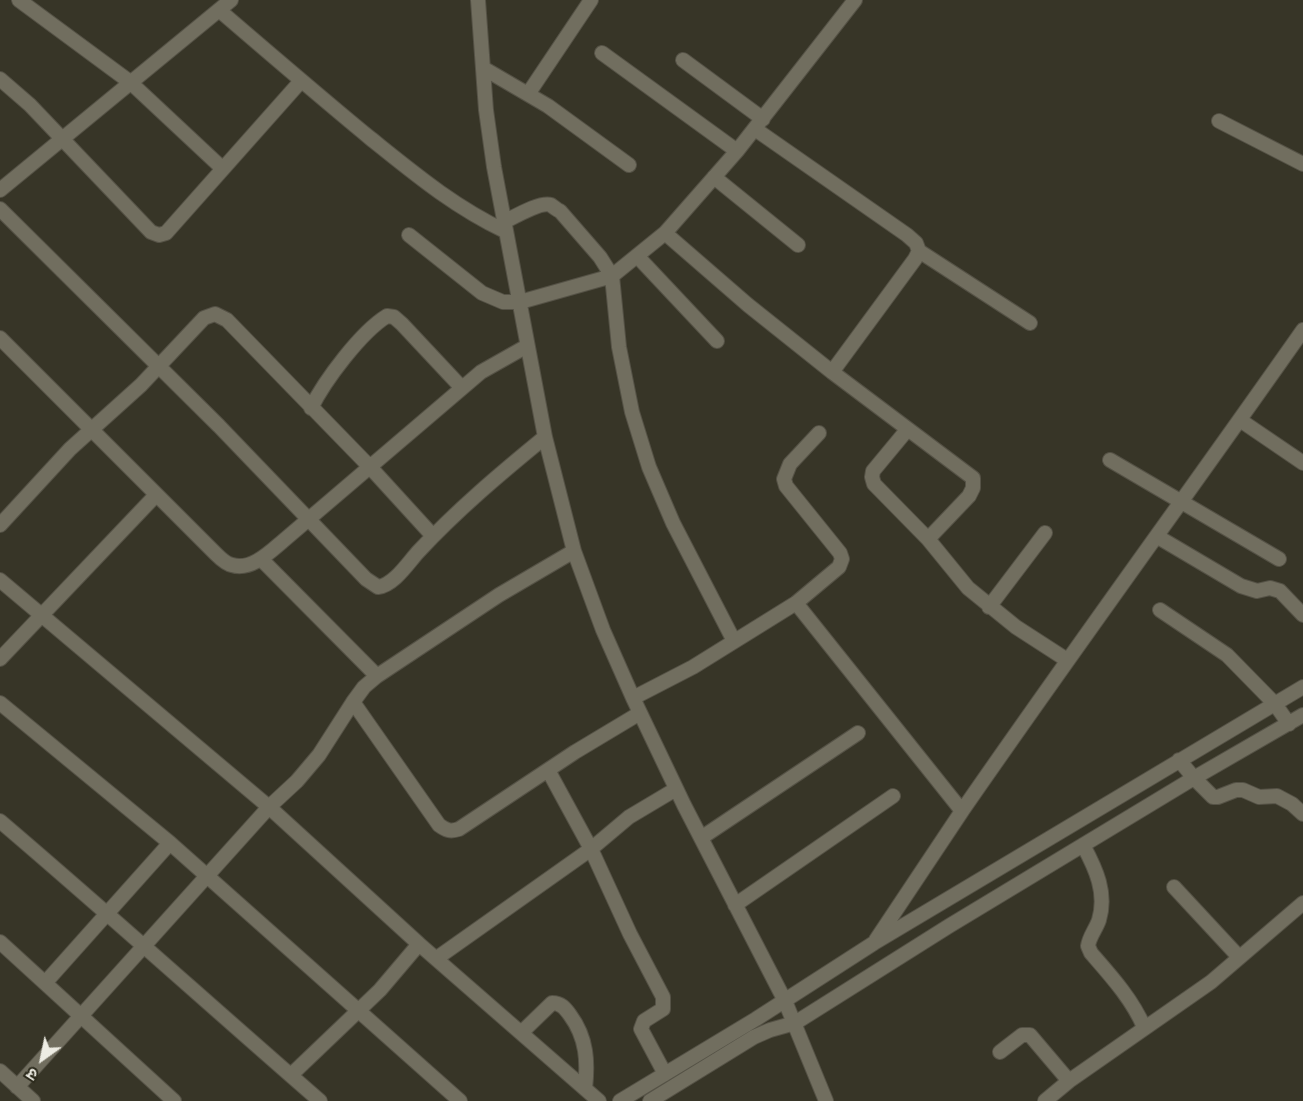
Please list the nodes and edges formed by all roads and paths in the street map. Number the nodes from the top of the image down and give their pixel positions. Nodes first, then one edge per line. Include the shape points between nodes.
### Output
1 (19, 0) edge
2 (231, 0) edge
3 (478, 0) edge
4 (591, 0) edge
5 (855, 0) edge
6 (219, 10) junction
7 (603, 53) dead end
8 (683, 60) dead end
9 (483, 68) junction
10 (0, 79) edge
11 (301, 81) junction
12 (130, 82) junction
13 (528, 94) junction
14 (1219, 121) dead end
15 (759, 124) junction
16 (62, 140) junction
17 (737, 151) junction
18 (1303, 164) edge
19 (629, 165) dead end
20 (222, 168) junction
21 (714, 177) junction
22 (0, 190) edge
23 (0, 209) edge
24 (505, 227) junction
25 (665, 233) junction
26 (409, 235) dead end
27 (798, 245) dead end
28 (919, 251) junction
29 (638, 257) junction
30 (612, 276) junction
31 (520, 302) junction
32 (1030, 323) dead end
33 (1303, 330) edge
34 (0, 338) edge
35 (717, 341) dead end
36 (527, 346) junction
37 (159, 367) junction
38 (832, 372) junction
39 (462, 388) junction
40 (310, 408) junction
41 (1240, 420) junction
42 (92, 430) junction
43 (907, 430) junction
44 (819, 433) dead end
45 (545, 437) junction
46 (1110, 460) dead end
47 (1303, 463) edge
48 (370, 467) junction
49 (156, 495) junction
50 (1182, 502) junction
51 (308, 520) junction
52 (0, 525) edge
53 (1045, 533) dead end
54 (433, 536) junction
55 (1158, 537) junction
56 (928, 539) junction
57 (574, 551) junction
58 (261, 558) junction
59 (1279, 559) dead end
60 (0, 580) edge
61 (796, 603) junction
62 (989, 607) junction
63 (1160, 610) dead end
64 (41, 614) junction
65 (1303, 615) edge
66 (734, 641) junction
67 (0, 659) edge
68 (1067, 660) junction
69 (376, 676) junction
70 (1303, 687) edge
71 (633, 698) junction
72 (353, 702) junction
73 (0, 703) edge
74 (1275, 704) junction
75 (640, 713) junction
76 (1303, 715) edge
77 (1289, 724) junction
78 (858, 733) dead end
79 (1218, 738) junction
80 (1230, 757) junction
81 (1179, 760) junction
82 (548, 770) junction
83 (1194, 778) junction
84 (676, 789) junction
85 (893, 796) dead end
86 (269, 807) junction
87 (962, 811) junction
88 (1303, 814) edge
89 (1084, 817) junction
90 (0, 820) edge
91 (1096, 837) junction
92 (701, 838) junction
93 (170, 843) junction
94 (1083, 844) junction
95 (591, 849) junction
96 (208, 877) junction
97 (1174, 887) dead end
98 (1303, 903) edge
99 (735, 905) junction
100 (936, 907) junction
101 (107, 913) junction
102 (949, 926) junction
103 (0, 942) edge
104 (874, 943) junction
105 (420, 944) junction
106 (144, 947) junction
107 (1239, 957) junction
108 (437, 958) junction
109 (45, 983) junction
110 (785, 1001) junction
111 (359, 1012) junction
112 (81, 1016) junction
113 (795, 1023) junction
114 (1144, 1027) junction
115 (521, 1033) junction
116 (1000, 1052) dead end
117 (0, 1071) edge
118 (665, 1074) junction
119 (291, 1076) junction
120 (1069, 1081) junction
121 (17, 1087) junction
122 (585, 1089) junction
123 (33, 1101) edge
124 (174, 1101) edge
125 (320, 1101) edge
126 (460, 1101) edge
127 (598, 1101) edge
128 (620, 1101) edge
129 (650, 1101) edge
130 (826, 1101) edge
131 (1045, 1101) edge

1 - 12 street
2 - 6 street
3 - 9 street
4 - 13 street
5 - 15 street
6 - 11 street
6 - 12 street
7 - 17 street
8 - 15 street
9 - 13 street
9 - 24 street
10 - 16 street
11 - 20 street
11 - 24 street via 446,198 474,216
12 - 16 street
12 - 20 street
13 - 19 street
14 - 18 street
15 - 17 street
15 - 28 street via 916,243
16 - 20 street via 159,236 166,233
16 - 22 street
17 - 21 street
21 - 25 street
21 - 27 street
23 - 37 street
24 - 30 street via 536,207 552,205 600,257
24 - 31 street
25 - 29 street
25 - 38 street
26 - 31 street via 492,299
28 - 32 street
28 - 38 street
29 - 30 street
29 - 35 street
30 - 31 street
30 - 66 street via 619,347 632,412 649,467 673,524
31 - 36 street
33 - 41 street
34 - 42 street
36 - 39 street via 481,372
36 - 45 street
37 - 40 street via 204,318 214,314 227,320
37 - 42 street
37 - 51 street
38 - 43 street
39 - 40 street via 402,324 387,316 332,373
39 - 48 street
40 - 48 street
41 - 47 street
41 - 50 street
42 - 49 street
42 - 52 street
43 - 56 street via 876,466 872,477 874,484
43 - 56 street via 972,478 969,496
44 - 61 street via 790,464 784,479 842,559 839,567
45 - 54 street
45 - 57 street
46 - 50 street
48 - 51 street
48 - 54 street
49 - 58 street via 230,565 243,566
49 - 64 street
50 - 55 street
50 - 59 street
51 - 54 street via 378,587 390,583
51 - 58 street
53 - 62 street
55 - 65 street via 1241,586 1280,591
55 - 68 street
56 - 62 street
57 - 69 street
57 - 71 street
58 - 69 street
60 - 64 street
61 - 66 street
61 - 87 street
62 - 68 street
63 - 74 street via 1227,655
64 - 67 street
64 - 86 street
66 - 71 street
68 - 87 street
69 - 72 street
70 - 74 street
71 - 75 street
72 - 82 street via 445,830 459,830
72 - 86 street via 318,755
73 - 93 street
74 - 77 street
74 - 79 street
75 - 82 street
75 - 84 street
76 - 77 street
77 - 80 street
78 - 92 street
79 - 80 street
79 - 81 street
80 - 83 street
81 - 83 street
81 - 89 street
82 - 95 street
83 - 88 street via 1213,797 1236,790 1259,798 1277,796
83 - 91 street
84 - 92 street
84 - 95 street via 629,817
85 - 99 street
86 - 96 street
86 - 105 street
87 - 104 street
89 - 91 street
89 - 100 street
90 - 101 street
91 - 94 street
92 - 99 street
93 - 96 street
93 - 101 street
94 - 102 street
94 - 114 street via 1098,875 1102,894 1101,912 1088,946 1131,1001
95 - 108 street
95 - 118 street via 663,998 663,1009 644,1021 641,1029
96 - 106 street
96 - 111 street
97 - 107 street
98 - 107 street
99 - 110 street
100 - 102 street
100 - 104 street
101 - 106 street
101 - 109 street
102 - 113 street
103 - 109 street
104 - 110 street
105 - 108 street
105 - 111 street
106 - 112 street
106 - 119 street
107 - 114 street via 1211,982
108 - 115 street
109 - 112 street
110 - 113 street
110 - 118 street
111 - 119 street
111 - 126 street
112 - 121 street
112 - 124 street
113 - 129 street via 754,1037
113 - 130 street
114 - 120 street
115 - 122 street
115 - 122 street via 552,1003 563,1006 581,1032 587,1067
116 - 120 street via 1022,1035 1030,1035
117 - 121 street
118 - 128 street
119 - 125 street
120 - 131 street
121 - 123 street
122 - 127 street

